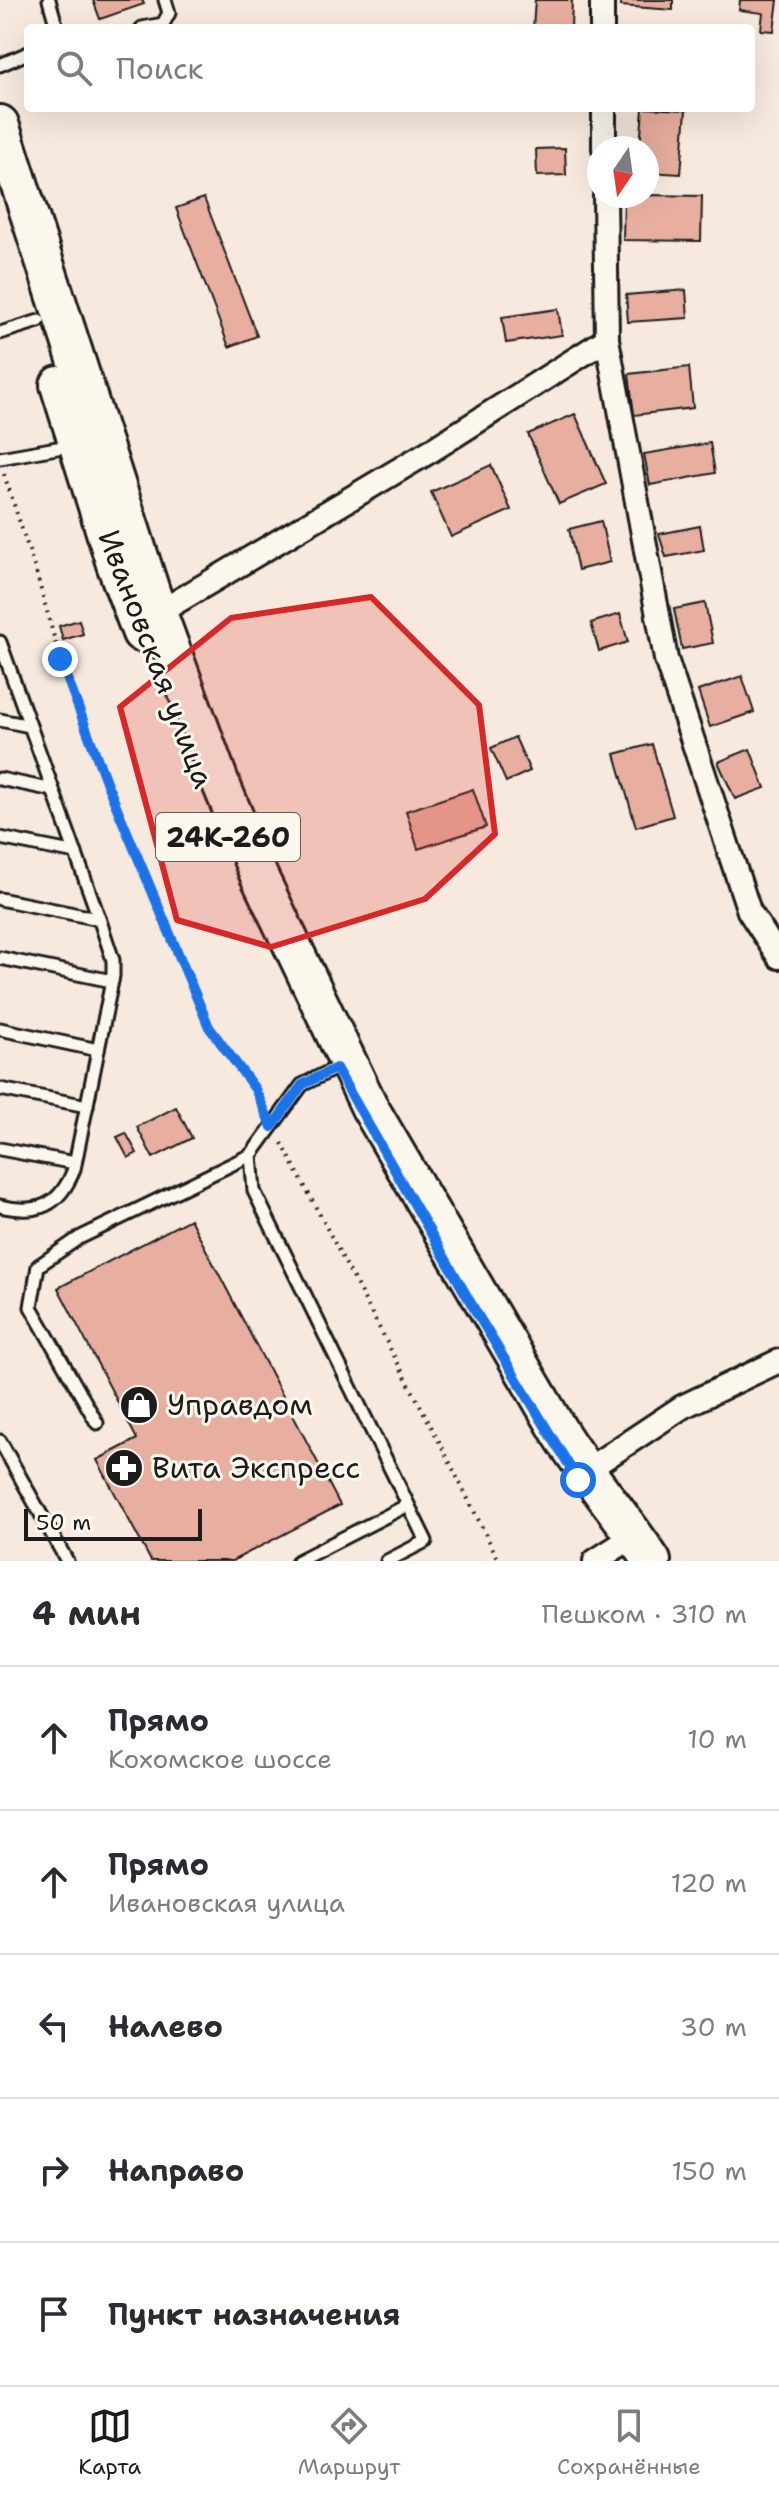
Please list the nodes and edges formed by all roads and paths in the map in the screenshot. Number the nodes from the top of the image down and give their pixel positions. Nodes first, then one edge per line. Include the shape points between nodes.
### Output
1 (49, 0) edge
2 (165, 0) edge
3 (602, 0) edge
4 (56, 24) edge
5 (163, 24) edge
6 (602, 24) edge
7 (24, 55) edge
8 (0, 65) edge
9 (604, 112) edge
10 (0, 124) edge
11 (604, 136) edge
12 (0, 197) edge
13 (605, 208) edge
14 (39, 321) junction
15 (0, 333) edge
16 (607, 339) junction
17 (78, 444) junction
18 (0, 459) edge
19 (158, 613) junction
20 (0, 642) edge
21 (3, 658) edge
22 (0, 720) edge
23 (30, 726) junction
24 (0, 779) edge
25 (53, 790) junction
26 (0, 838) edge
27 (76, 853) junction
28 (0, 899) edge
29 (99, 919) junction
30 (779, 957) edge
31 (0, 958) edge
32 (112, 981) junction
33 (0, 1029) edge
34 (98, 1050) junction
35 (336, 1068) junction
36 (0, 1089) edge
37 (87, 1106) junction
38 (272, 1127) junction
39 (0, 1149) edge
40 (251, 1155) junction
41 (75, 1163) junction
42 (0, 1206) edge
43 (779, 1361) edge
44 (97, 1423) dead end
45 (554, 1434) junction
46 (0, 1441) edge
47 (584, 1472) junction
48 (408, 1505) junction
49 (627, 1553) edge
50 (67, 1561) edge
51 (298, 1561) edge
52 (387, 1561) edge
53 (499, 1561) edge

1 - 4 lane
2 - 5 lane via 169,13
3 - 6 street
7 - 8 lane
9 - 11 street
10 - 19 main road, Ивановская улица / 24К-260
12 - 14 main road, Ивановская улица / 24К-260
13 - 16 street
14 - 15 lane
14 - 17 main road, Ивановская улица / 24К-260
16 - 19 street
16 - 30 street via 666,659 749,911
17 - 18 lane
17 - 35 main road, Ивановская улица / 24К-260 via 120,578 187,746
18 - 38 path via 60,659 107,784 209,1027 255,1089
19 - 45 main road, 24К-260 via 259,876 344,1056
20 - 21 lane
21 - 23 lane
22 - 23 lane
23 - 25 lane
24 - 25 lane
25 - 27 lane
26 - 27 lane
27 - 29 lane
28 - 29 lane
29 - 32 lane via 113,960
31 - 32 lane
32 - 34 lane
33 - 34 lane
34 - 37 lane
35 - 38 lane via 302,1085
35 - 45 main road, Ивановская улица / 24К-260 via 471,1304
36 - 37 lane
37 - 41 lane
38 - 40 lane
38 - 53 path
39 - 41 lane
40 - 44 lane via 79,1238 38,1266 31,1307
40 - 48 lane via 254,1191
41 - 42 lane via 66,1192 46,1204 25,1212
43 - 47 street via 682,1407
45 - 47 main road, 24К-260
45 - 49 main road, 24К-260
46 - 50 lane
47 - 49 main road, 24К-260
48 - 51 lane
48 - 52 lane via 426,1541

